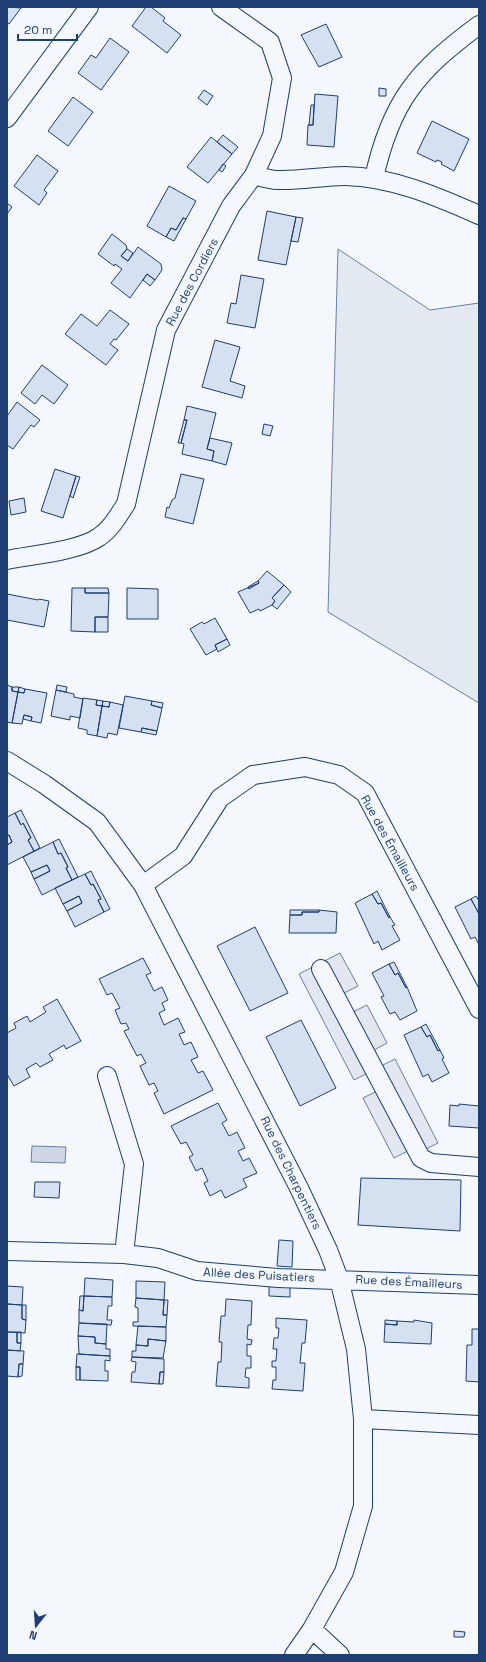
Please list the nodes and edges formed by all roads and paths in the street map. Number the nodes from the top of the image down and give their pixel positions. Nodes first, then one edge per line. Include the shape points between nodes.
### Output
1 (89, 7) edge
2 (221, 7) edge
3 (479, 25) edge
4 (7, 118) edge
5 (254, 175) junction
6 (374, 178) junction
7 (479, 215) edge
8 (7, 560) edge
9 (7, 761) edge
10 (144, 885) junction
11 (321, 969) dead end
12 (479, 1009) edge
13 (108, 1076) dead end
14 (479, 1167) edge
15 (7, 1251) edge
16 (124, 1254) junction
17 (339, 1279) junction
18 (479, 1285) edge
19 (363, 1419) junction
20 (479, 1425) edge
21 (312, 1629) junction
22 (294, 1655) edge
23 (340, 1655) edge

1 - 4 street
2 - 5 street, Rue des Cordiers via 270,42 282,78 272,136
3 - 6 street via 439,56 409,88 393,116 382,144
5 - 6 street via 276,180 344,176
5 - 8 street, Rue des Cordiers via 231,206 166,330 126,504 113,524 99,538 78,546
6 - 7 street via 448,201
9 - 10 street, Rue des Charpentiers via 39,780 97,822
10 - 12 street, Rue des Émailleurs via 183,856 220,798 253,775 305,768 339,775 365,793
10 - 17 street, Rue des Charpentiers via 299,1188
11 - 14 street via 421,1158 431,1163
13 - 16 street via 134,1164
15 - 16 street, Allée des Puisatiers
16 - 17 street, Allée des Puisatiers via 158,1258 197,1271 278,1278
17 - 18 street, Rue des Émailleurs
17 - 19 street, Rue des Charpentiers via 356,1349
19 - 20 street
19 - 21 street, Rue des Charpentiers via 363,1506 344,1572
21 - 22 street, Rue des Charpentiers
21 - 23 street

